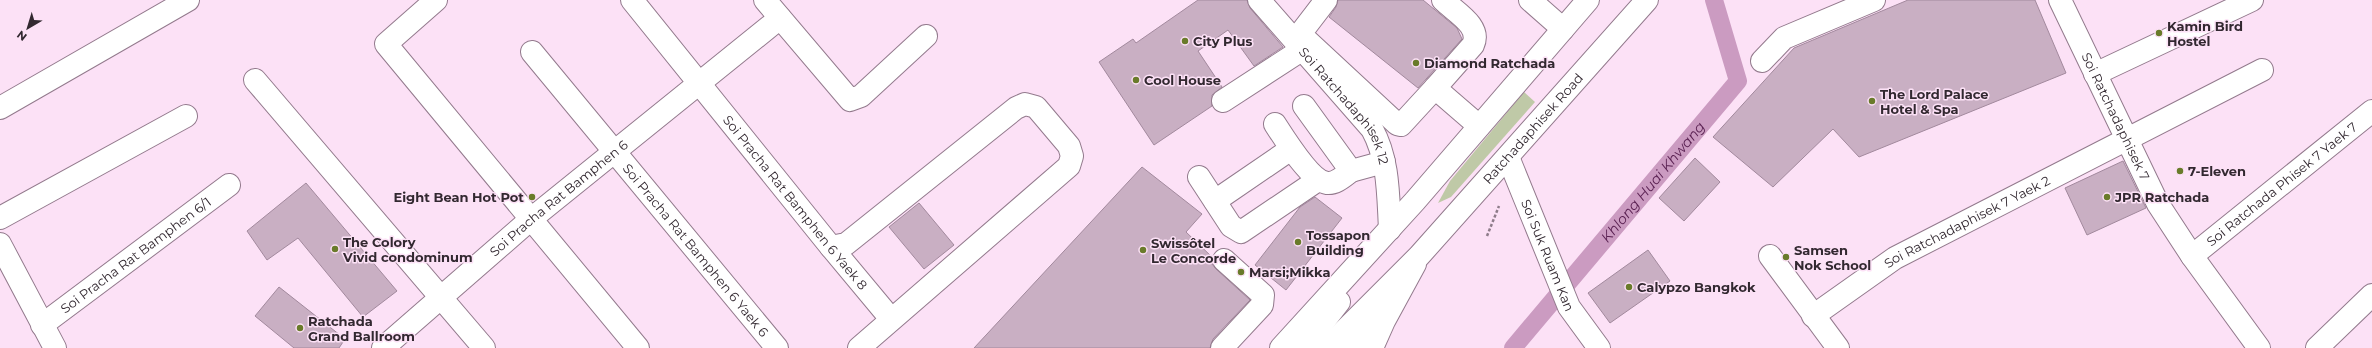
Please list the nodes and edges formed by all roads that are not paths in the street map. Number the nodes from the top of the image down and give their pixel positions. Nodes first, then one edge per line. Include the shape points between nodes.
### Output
1 (188, 0) edge
2 (436, 0) edge
3 (632, 0) edge
4 (765, 0) edge
5 (1259, 0) edge
6 (1326, 0) edge
7 (1443, 0) edge
8 (1530, 0) edge
9 (1588, 0) edge
10 (1647, 0) edge
11 (1874, 0) edge
12 (2060, 0) edge
13 (2252, 0) edge
14 (780, 18) junction
15 (1563, 29) junction
16 (926, 36) dead end
17 (1303, 49) junction
18 (532, 52) dead end
19 (1762, 61) dead end
20 (2262, 70) dead end
21 (2095, 74) junction
22 (255, 80) dead end
23 (701, 84) junction
24 (1435, 88) junction
25 (1223, 101) dead end
26 (1304, 106) dead end
27 (0, 108) edge
28 (2372, 111) edge
29 (186, 116) dead end
30 (1274, 124) dead end
31 (1480, 126) junction
32 (2126, 138) junction
33 (1291, 149) junction
34 (616, 152) junction
35 (1508, 157) junction
36 (1384, 162) junction
37 (1351, 171) junction
38 (1199, 177) dead end
39 (1318, 180) junction
40 (229, 185) dead end
41 (1215, 201) junction
42 (0, 218) edge
43 (531, 218) junction
44 (1394, 225) junction
45 (0, 244) edge
46 (831, 247) junction
47 (1419, 256) junction
48 (1770, 256) dead end
49 (2192, 256) junction
50 (1224, 260) dead end
51 (2372, 295) edge
52 (440, 296) junction
53 (1813, 316) junction
54 (891, 319) junction
55 (42, 325) junction
56 (55, 348) edge
57 (383, 348) edge
58 (484, 348) edge
59 (638, 348) edge
60 (777, 348) edge
61 (859, 348) edge
62 (1222, 348) edge
63 (1281, 348) edge
64 (1303, 348) edge
65 (1327, 348) edge
66 (1353, 348) edge
67 (1372, 348) edge
68 (1598, 348) edge
69 (1838, 348) edge
70 (2259, 348) edge
71 (2317, 348) edge

1 - 27 street
2 - 43 street via 386,44
3 - 23 street, Soi Pracha Rat Bamphen 6 Yaek 8
4 - 14 street
5 - 17 street, Soi Ratchadaphisek 12
6 - 24 street via 1300,34 1397,124 1401,125
7 - 24 street via 1475,30 1476,38 1473,45
8 - 15 street
9 - 15 street
10 - 35 street, Ratchadaphisek Road
11 - 19 street via 1784,38
12 - 21 street, Soi Ratchadaphisek 7
13 - 21 street
14 - 16 street via 850,100 861,96
14 - 23 street, Soi Pracha Rat Bamphen 6
15 - 31 street
17 - 25 street
17 - 36 street, Soi Ratchadaphisek 12 via 1372,129 1379,142
18 - 34 street, Soi Pracha Rat Bamphen 6 Yaek 6
20 - 32 street, Soi Ratchadaphisek 7 Yaek 2
21 - 32 street, Soi Ratchadaphisek 7
22 - 52 street
23 - 34 street, Soi Pracha Rat Bamphen 6
23 - 46 street, Soi Pracha Rat Bamphen 6 Yaek 8
24 - 31 street
26 - 37 street
28 - 49 street, Soi Ratchada Phisek 7 Yaek 7
29 - 42 street
30 - 33 street
31 - 44 street
32 - 49 street, Soi Ratchadaphisek 7 via 2158,204
32 - 53 street, Soi Ratchadaphisek 7 Yaek 2 via 1895,258
33 - 39 street
33 - 41 street
34 - 43 street, Soi Pracha Rat Bamphen 6
34 - 60 street, Soi Pracha Rat Bamphen 6 Yaek 6
35 - 47 street, Ratchadaphisek Road
35 - 68 street, Soi Suk Ruam Kan via 1569,307
36 - 37 street
36 - 44 street, Soi Ratchadaphisek 12
37 - 39 street via 1335,182
38 - 41 street
39 - 41 street via 1241,232 1231,226
40 - 55 street, Soi Pracha Rat Bamphen 6/1
43 - 52 street, Soi Pracha Rat Bamphen 6
43 - 59 street
44 - 63 street
44 - 64 street via 1321,328
45 - 55 street
46 - 54 street, Soi Pracha Rat Bamphen 6 Yaek 8
46 - 54 street via 846,244 1016,108 1026,104 1036,107 1069,146 1072,156 1069,166
47 - 65 street, Ratchadaphisek Road
47 - 66 street, Ratchadaphisek Road
47 - 67 street
48 - 53 street
49 - 70 street, Soi Ratchadaphisek 7
50 - 62 street via 1263,295 1264,301
51 - 71 street
52 - 57 street, Soi Pracha Rat Bamphen 6
52 - 58 street
53 - 69 street
54 - 61 street
55 - 56 street

